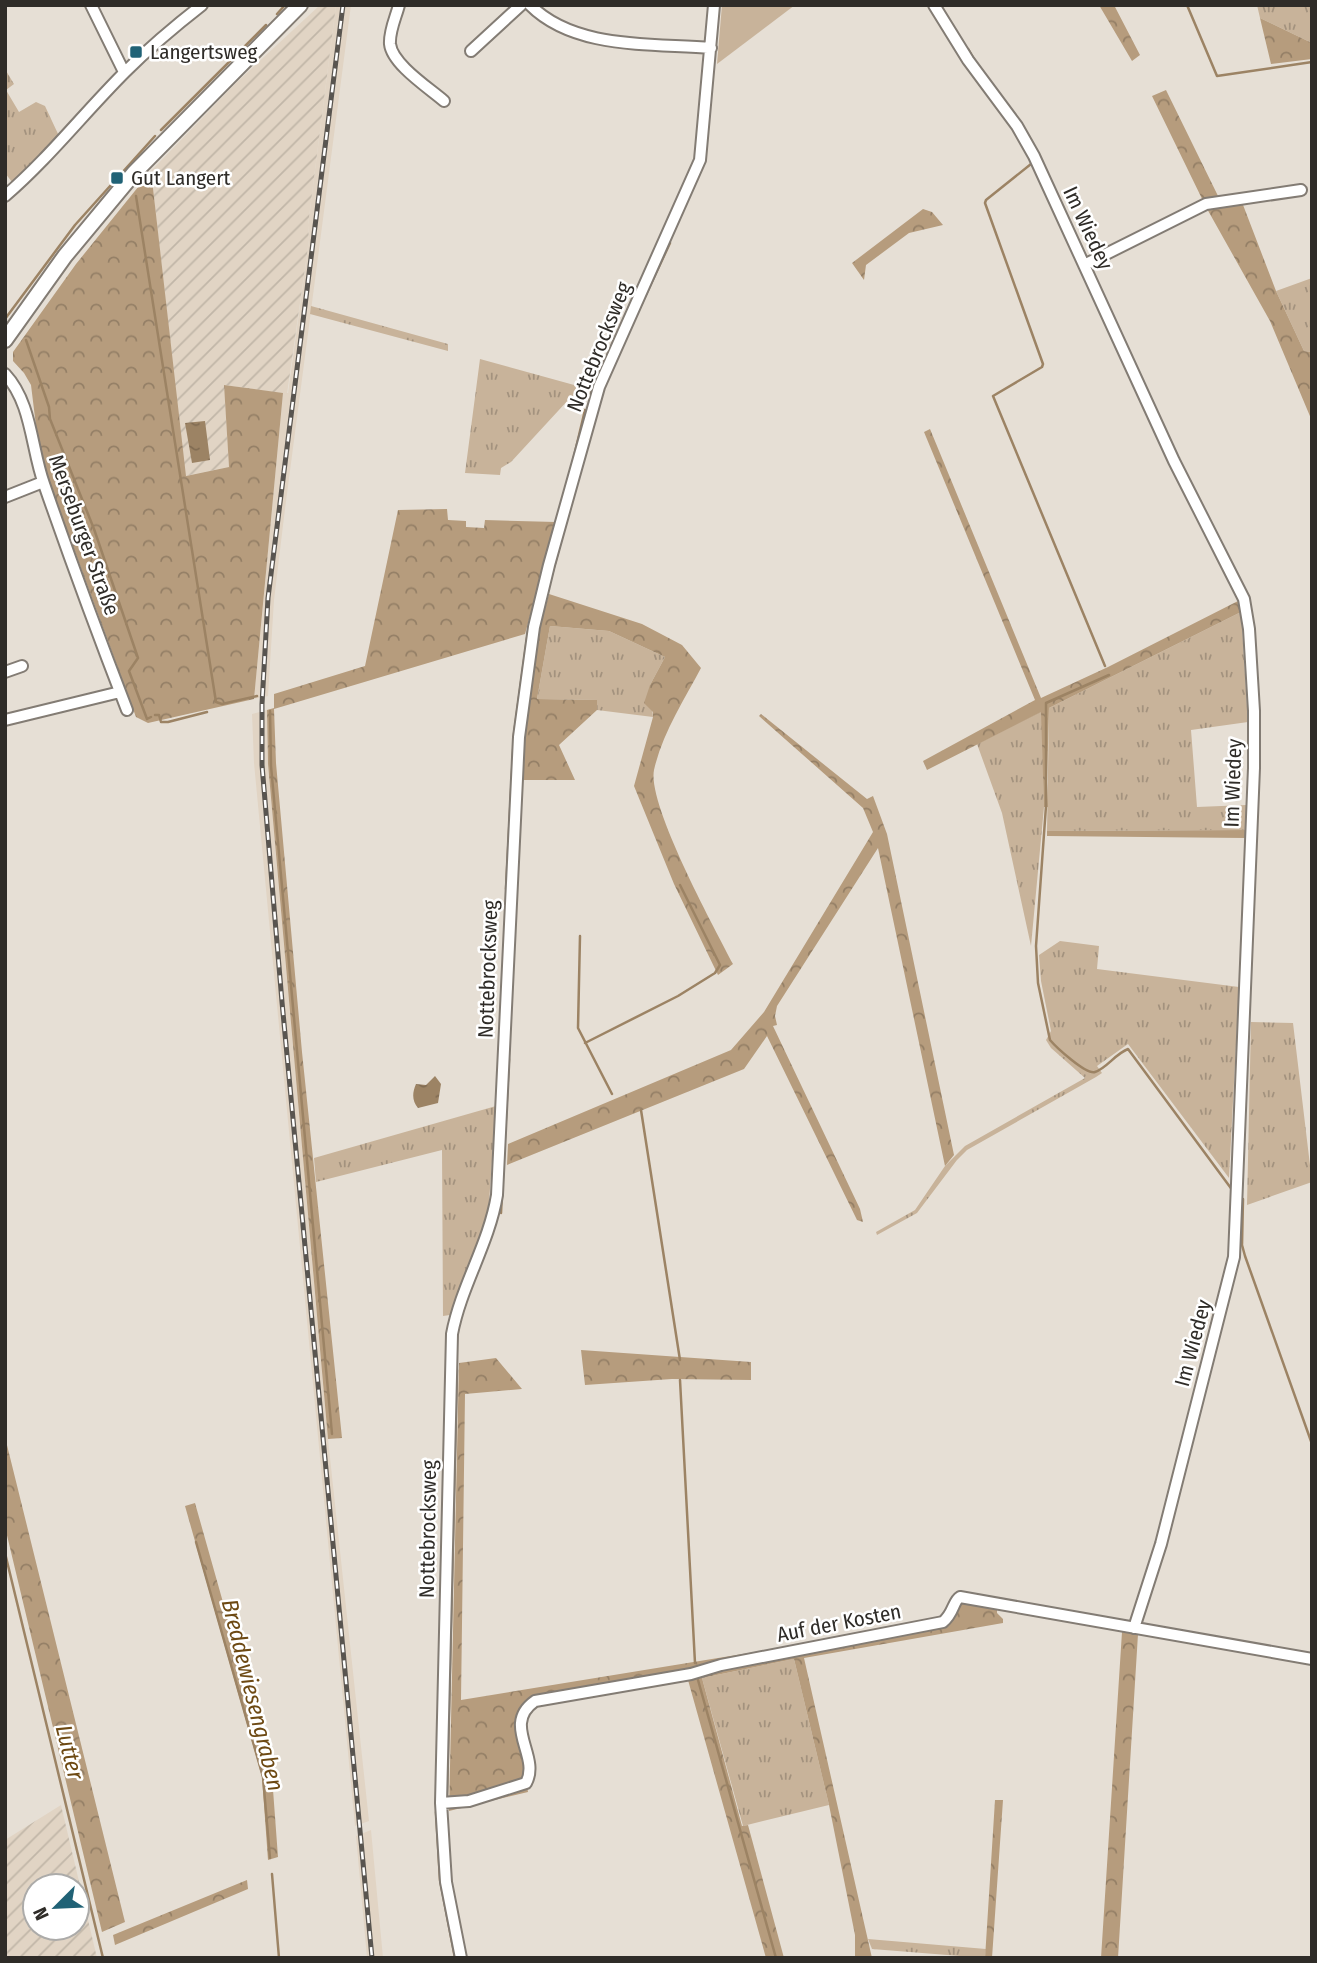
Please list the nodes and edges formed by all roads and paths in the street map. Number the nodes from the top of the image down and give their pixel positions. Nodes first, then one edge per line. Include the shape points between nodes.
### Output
1 (91, 5) edge
2 (202, 5) edge
3 (300, 5) edge
4 (399, 5) edge
5 (521, 5) edge
6 (530, 5) edge
7 (714, 5) edge
8 (934, 5) edge
9 (711, 48) junction
10 (471, 51) dead end
11 (124, 72) junction
12 (444, 101) dead end
13 (1301, 190) dead end
14 (5, 196) edge
15 (1084, 265) junction
16 (5, 340) edge
17 (5, 374) edge
18 (43, 482) junction
19 (5, 497) edge
20 (22, 666) dead end
21 (5, 672) edge
22 (120, 692) junction
23 (127, 710) dead end
24 (5, 720) edge
25 (1134, 1628) junction
26 (1312, 1659) edge
27 (441, 1803) junction
28 (461, 1958) edge

1 - 11 street
2 - 11 street
3 - 16 main road via 127,180
4 - 12 street via 391,37 393,52
5 - 10 street
6 - 9 street via 552,23 596,39
7 - 9 street, Nottebrocksweg
8 - 15 street, Im Wiedey via 1017,126
9 - 27 street, Nottebrocksweg via 700,160 599,387 548,565 526,675 514,815 497,1195 490,1230 452,1334
11 - 14 street
13 - 15 street via 1206,204
15 - 25 street, Im Wiedey via 1174,461 1244,599 1254,711 1234,1257 1161,1544
17 - 18 street, Merseburger Straße via 23,403
18 - 19 street
18 - 22 street, Merseburger Straße
20 - 21 street
22 - 23 street, Merseburger Straße
22 - 24 street
25 - 26 street, Auf der Kosten
25 - 27 street, Auf der Kosten via 960,1597 943,1622 691,1674 545,1698 526,1707 521,1717 529,1770 526,1783 468,1801
27 - 28 street, Nottebrocksweg via 446,1882

